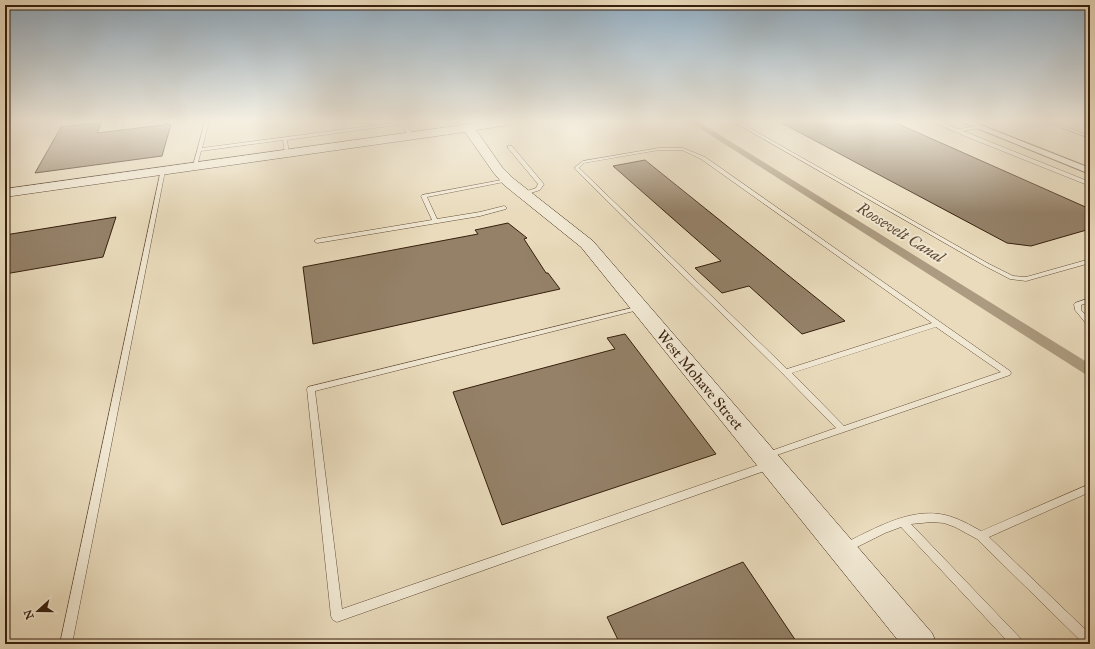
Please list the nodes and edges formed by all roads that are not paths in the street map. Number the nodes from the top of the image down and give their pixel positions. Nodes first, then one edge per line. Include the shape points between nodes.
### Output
1 (199, 152) edge
2 (292, 152) edge
3 (487, 152) edge
4 (514, 152) edge
5 (637, 152) edge
6 (690, 152) edge
7 (790, 152) edge
8 (1011, 152) edge
9 (1041, 152) edge
10 (287, 153) joint
11 (195, 166) junction
12 (163, 171) junction
13 (1090, 172) edge
14 (1088, 183) edge
15 (515, 187) junction
16 (5, 193) edge
17 (504, 208) dead end
18 (435, 221) junction
19 (317, 241) dead end
20 (1090, 261) edge
21 (1090, 300) edge
22 (640, 308) junction
23 (937, 324) junction
24 (1090, 324) edge
25 (786, 372) junction
26 (842, 429) junction
27 (767, 460) junction
28 (1090, 488) edge
29 (903, 523) junction
30 (981, 536) junction
31 (842, 550) junction
32 (1090, 642) edge
33 (66, 644) edge
34 (921, 644) edge
35 (1018, 644) edge

1 - 11 lane
2 - 10 street
3 - 15 street, West Mohave Street
4 - 15 lane via 540,184 538,189
5 - 25 lane via 583,162 576,168
6 - 23 lane via 703,158
7 - 20 lane via 1012,278 1026,279
8 - 14 lane
9 - 13 street
10 - 11 street
11 - 12 street
12 - 16 street
12 - 33 lane
15 - 18 lane via 478,185 424,196
15 - 22 street, West Mohave Street via 571,228
17 - 18 lane
18 - 19 lane
21 - 24 lane via 1077,304 1078,310
22 - 27 street, West Mohave Street
22 - 27 lane via 310,389 337,616
23 - 25 lane
23 - 26 lane via 1007,373
25 - 26 lane
26 - 27 lane
27 - 31 street, West Mohave Street
28 - 30 lane
29 - 30 lane via 917,518 944,519
29 - 31 lane
29 - 35 lane
30 - 32 lane
31 - 34 street, West Mohave Street

